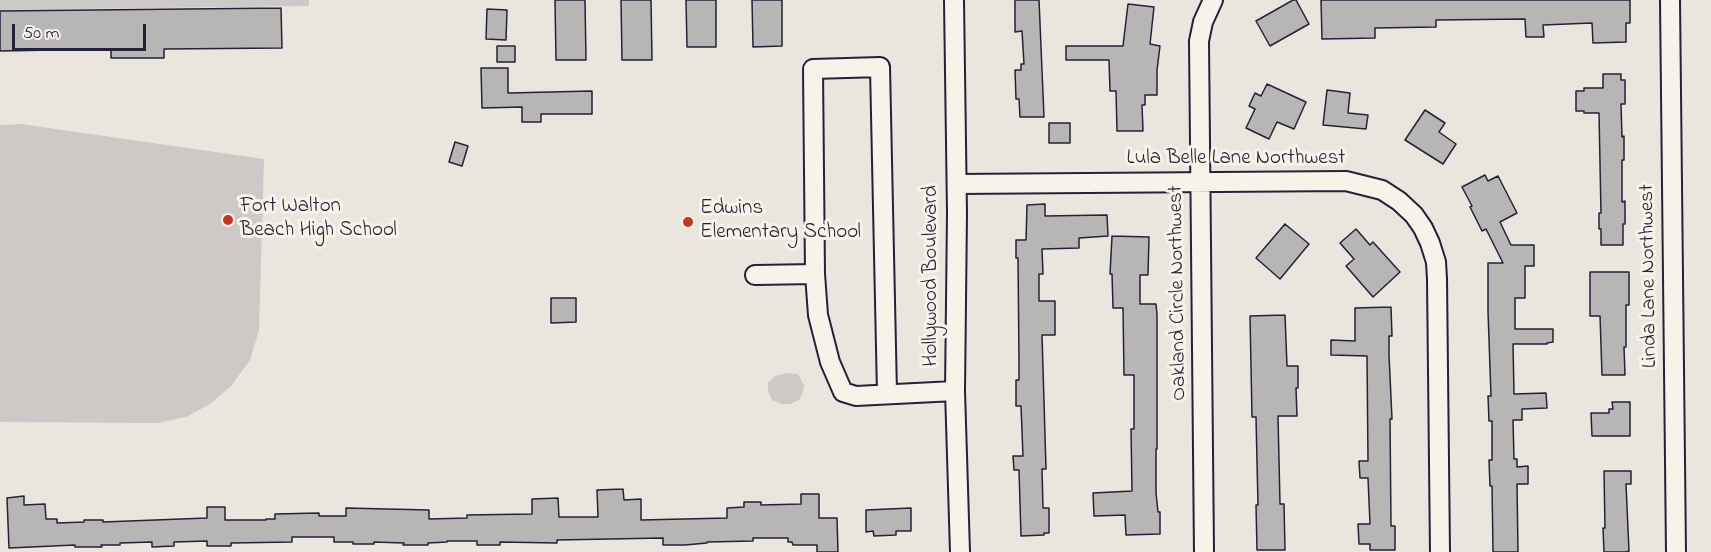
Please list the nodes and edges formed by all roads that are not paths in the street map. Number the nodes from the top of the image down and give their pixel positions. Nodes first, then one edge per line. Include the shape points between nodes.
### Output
1 (954, 0) edge
2 (1213, 0) edge
3 (1670, 0) edge
4 (1200, 181) junction
5 (957, 184) junction
6 (815, 274) junction
7 (755, 275) dead end
8 (955, 391) junction
9 (887, 394) junction
10 (960, 552) edge
11 (1204, 552) edge
12 (1440, 552) edge
13 (1676, 552) edge

1 - 5 street, Hollywood Boulevard
2 - 4 street, Oakland Circle Northwest via 1199,41
3 - 13 street, Linda Lane Northwest
4 - 5 street, Lula Belle Lane Northwest
4 - 11 street, Oakland Circle Northwest
4 - 12 street, Lula Belle Lane Northwest via 1346,181 1391,195 1423,228 1436,262 1437,279
5 - 8 street, Hollywood Boulevard
6 - 7 street
6 - 9 street via 818,315 830,362 843,392 856,396
6 - 9 street via 813,69 880,67
8 - 9 street
8 - 10 street, Hollywood Boulevard

